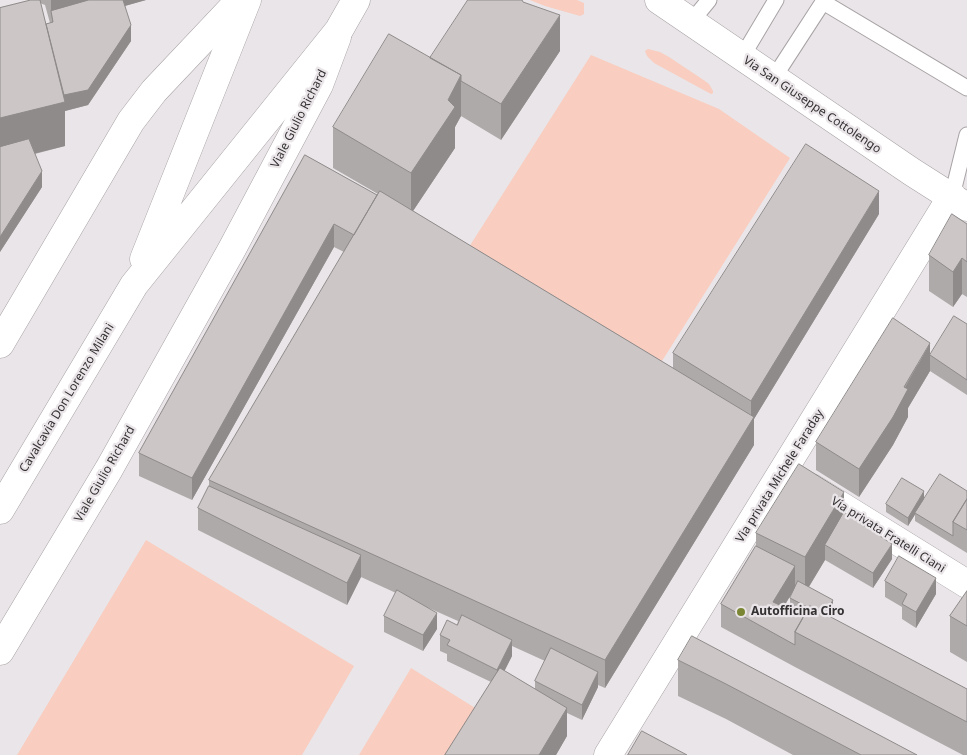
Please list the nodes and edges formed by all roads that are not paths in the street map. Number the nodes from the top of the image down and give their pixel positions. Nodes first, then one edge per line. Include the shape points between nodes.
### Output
1 (240, 0) edge
2 (248, 0) edge
3 (356, 0) edge
4 (659, 0) edge
5 (709, 0) edge
6 (776, 0) edge
7 (691, 22) junction
8 (339, 30) junction
9 (742, 57) junction
10 (774, 79) junction
11 (967, 88) edge
12 (967, 135) edge
13 (960, 201) edge
14 (134, 285) junction
15 (0, 344) edge
16 (783, 470) junction
17 (0, 510) edge
18 (967, 584) edge
19 (680, 638) junction
20 (704, 650) edge
21 (0, 651) edge
22 (608, 755) edge

1 - 15 street via 154,90 131,120
2 - 14 street
3 - 8 street
4 - 7 street, Via San Giuseppe Cottolengo
5 - 7 lane
6 - 9 lane
7 - 9 street, Via San Giuseppe Cottolengo
8 - 14 street, Viale Giulio Richard
8 - 21 street, Viale Giulio Richard via 319,85 232,249 109,469
9 - 10 street, Via San Giuseppe Cottolengo
10 - 11 lane via 823,2
10 - 13 street, Via San Giuseppe Cottolengo
12 - 13 lane
13 - 16 street, Via privata Michele Faraday
14 - 17 street, Cavalcavia Don Lorenzo Milani
16 - 18 street, Via privata Fratelli Ciani
16 - 19 street, Via privata Michele Faraday
19 - 20 street
19 - 22 street, Via privata Michele Faraday

